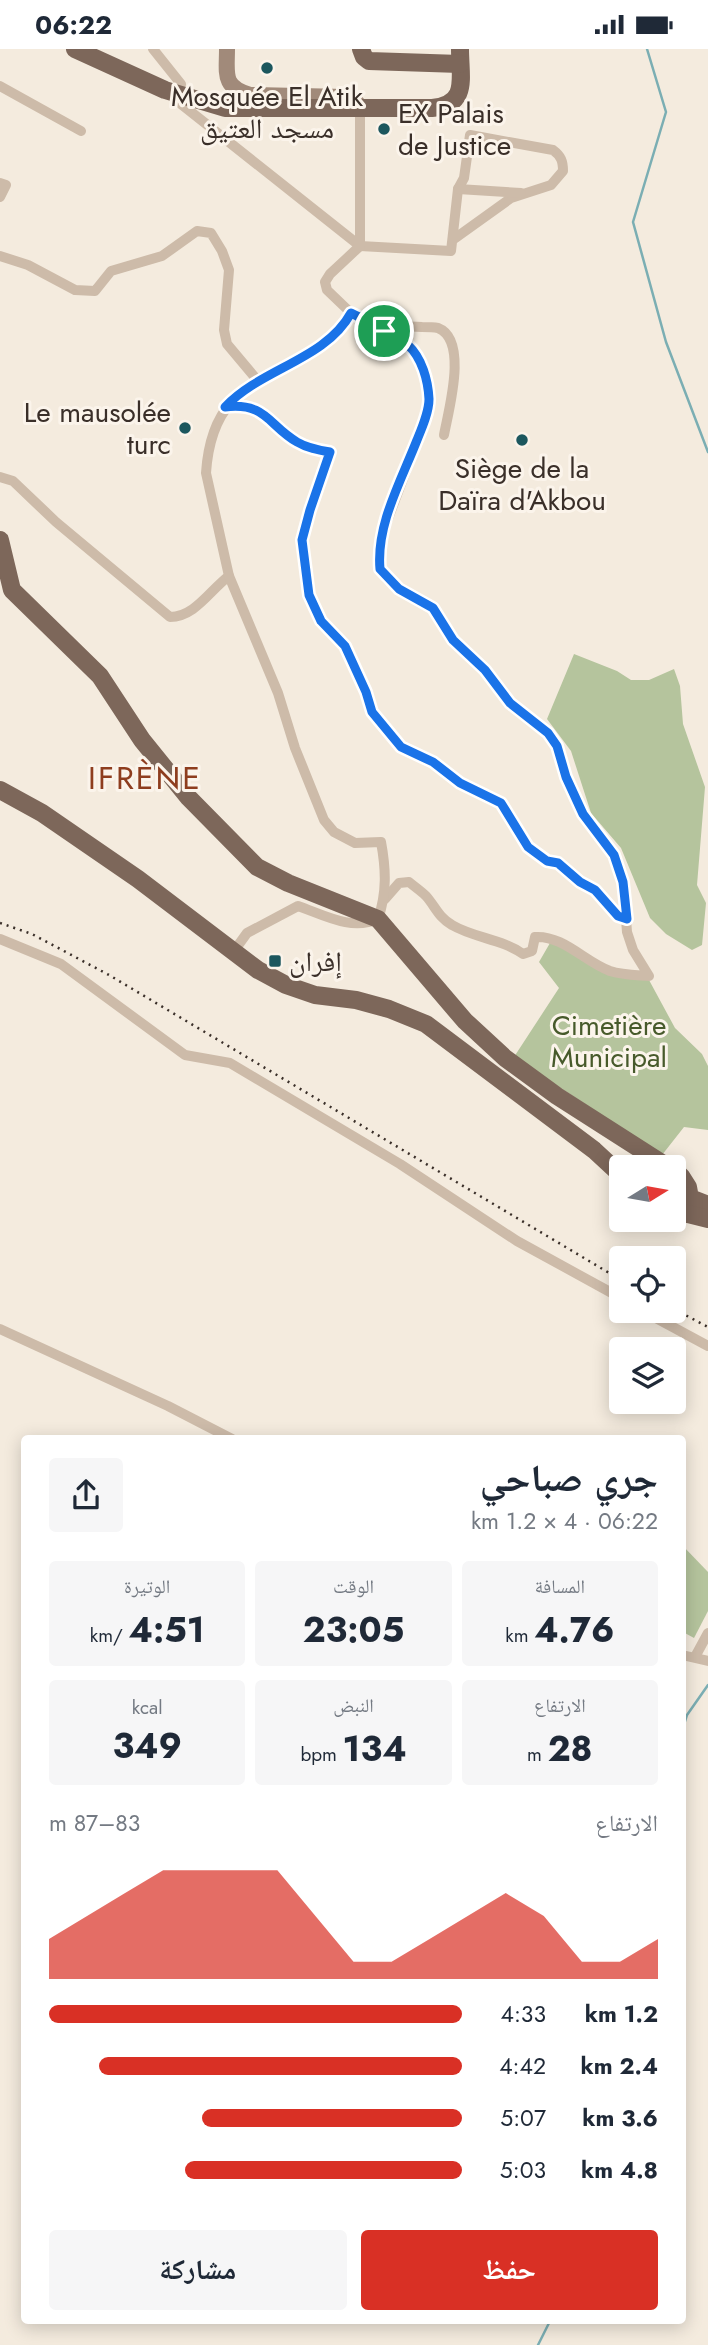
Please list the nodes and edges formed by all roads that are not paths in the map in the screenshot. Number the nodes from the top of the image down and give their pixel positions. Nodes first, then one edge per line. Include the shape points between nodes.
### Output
1 (75, 49) edge
2 (153, 49) edge
3 (227, 49) edge
4 (361, 49) edge
5 (460, 57) edge
6 (0, 86) edge
7 (180, 100) junction
8 (360, 107) junction
9 (81, 131) dead end
10 (0, 183) edge
11 (458, 189) junction
12 (523, 194) junction
13 (0, 197) edge
14 (454, 239) junction
15 (359, 246) junction
16 (0, 256) edge
17 (351, 313) junction
18 (384, 331) junction
19 (258, 381) junction
20 (225, 407) junction
21 (444, 435) dead end
22 (0, 477) edge
23 (0, 540) edge
24 (229, 576) junction
25 (0, 790) edge
26 (384, 899) junction
27 (378, 919) junction
28 (627, 919) junction
29 (0, 939) edge
30 (234, 951) junction
31 (608, 1130) junction
32 (594, 1150) junction
33 (636, 1155) edge
34 (637, 1155) edge
35 (609, 1158) edge
36 (609, 1164) edge
37 (686, 1195) edge
38 (686, 1195) edge
39 (708, 1205) edge
40 (609, 1291) edge
41 (665, 1323) edge
42 (0, 1329) edge
43 (708, 1346) edge
44 (224, 1435) edge
45 (708, 1633) edge
46 (686, 1656) edge
47 (695, 1657) junction
48 (708, 1661) edge

1 - 7 main road
2 - 7 street via 181,84
3 - 8 street via 228,79 238,91 345,97
4 - 5 main road via 369,61
5 - 8 main road via 459,93 451,105 432,109
6 - 9 street
7 - 8 main road via 233,109
7 - 15 street
8 - 15 street
10 - 13 street via 6,185
11 - 12 street
11 - 12 street via 470,135 553,150 560,156 561,177
11 - 14 street
12 - 14 street
14 - 15 street via 452,251
15 - 17 street via 325,282 327,291
16 - 19 street via 75,290 94,291 111,271 163,256 197,230 211,233 229,270 223,330 227,344
17 - 18 street
17 - 19 street via 344,326 322,345
18 - 21 street via 431,327 446,333 455,373
18 - 28 street via 410,346 425,374 429,401 381,537 380,569 399,589 433,608 453,640 485,670 510,703 548,733 583,814 614,855
19 - 20 street
20 - 24 street via 215,428 206,473
20 - 28 street via 255,408 297,442 330,452 302,540 309,595 321,621 345,646 372,712 388,734 401,747 501,803 528,847 558,863
22 - 24 street via 13,481 170,617 188,614
23 - 27 main road via 12,590 100,676 142,740 189,798 257,867
24 - 26 street via 324,820 345,839 381,842
25 - 30 main road via 138,879
26 - 27 street
26 - 28 street via 400,883 409,882 439,915 470,934 523,954 532,951 535,937 544,936 612,972 649,976 633,950
27 - 30 street via 353,924 298,906 247,933
27 - 31 main road via 465,1021 505,1058
29 - 40 street via 61,964 185,1055 230,1063 400,1164 517,1241
30 - 32 main road via 286,985 389,1009 426,1024
31 - 33 main road
31 - 34 main road
32 - 35 main road
32 - 36 main road
37 - 39 main road
38 - 39 main road
41 - 43 street
42 - 44 street
45 - 47 street
46 - 47 street
47 - 48 street

